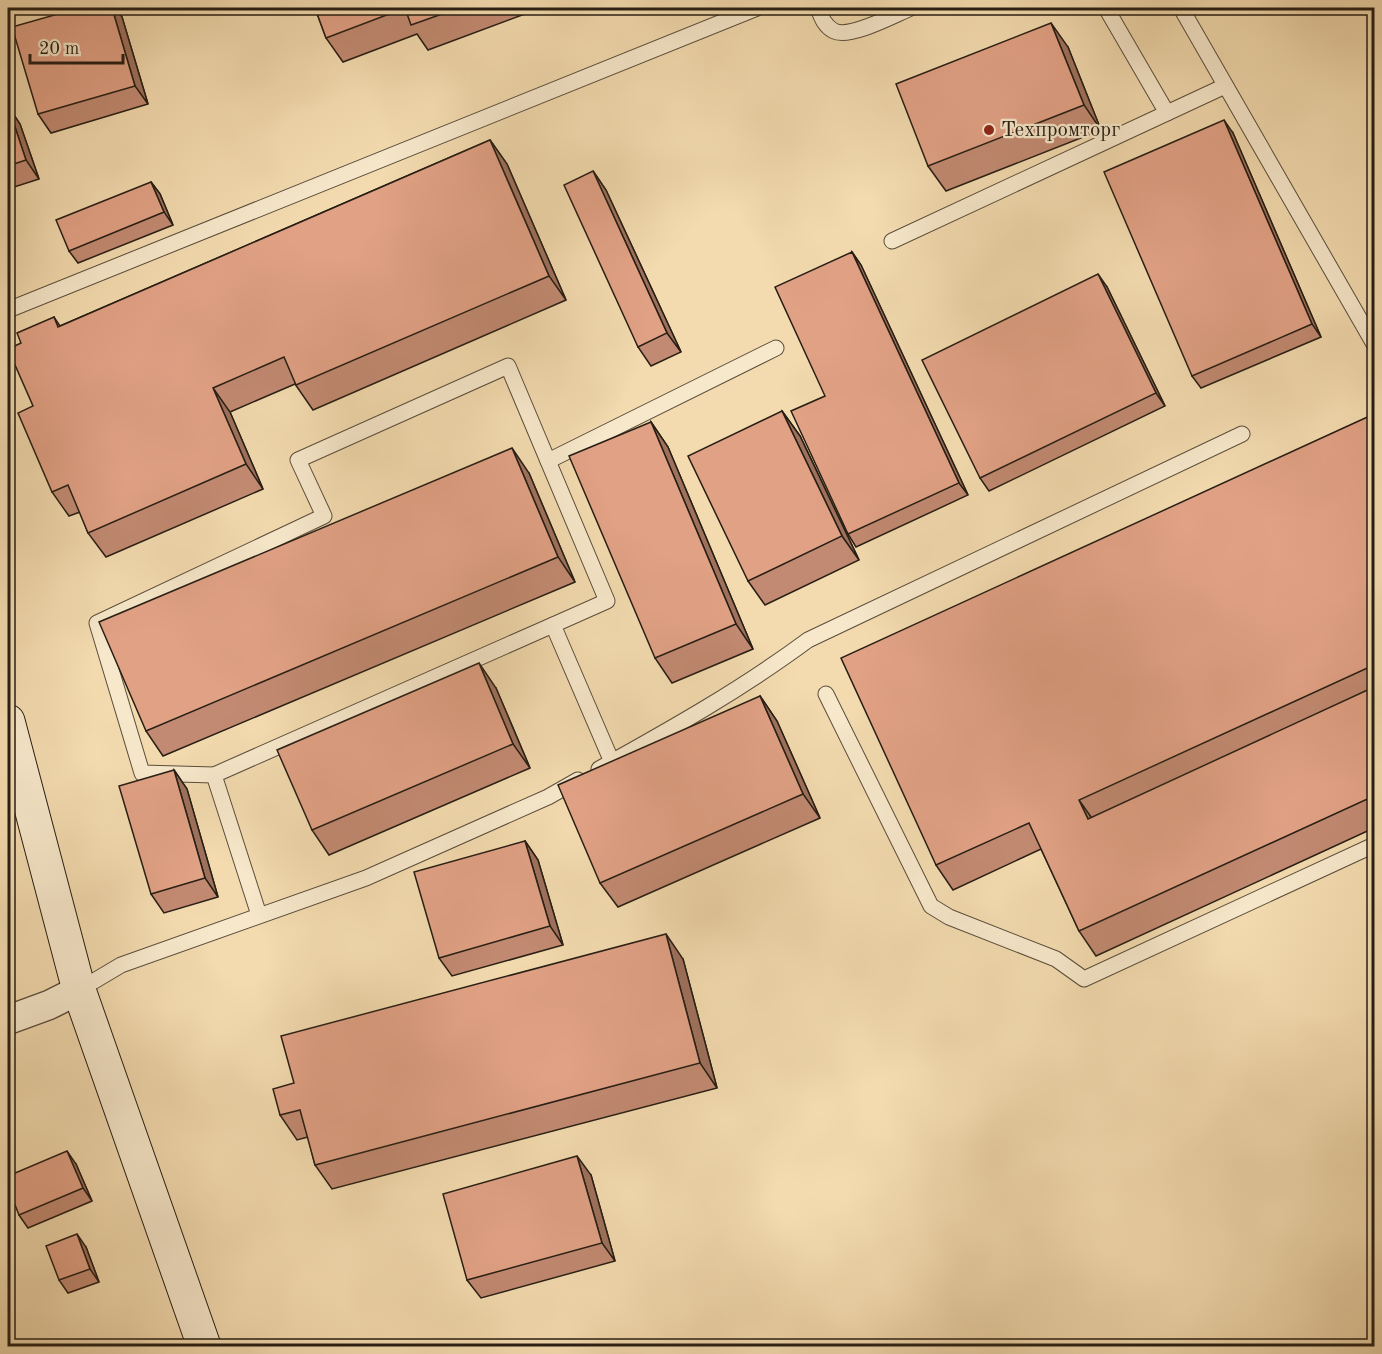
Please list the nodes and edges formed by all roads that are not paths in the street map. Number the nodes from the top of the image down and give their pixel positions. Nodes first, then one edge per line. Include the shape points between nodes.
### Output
1 (757, 8) edge
2 (818, 8) edge
3 (911, 8) edge
4 (1106, 8) edge
5 (1181, 8) edge
6 (1225, 86) junction
7 (1167, 113) junction
8 (892, 241) dead end
9 (8, 310) edge
10 (1374, 344) edge
11 (776, 348) dead end
12 (1242, 434) dead end
13 (548, 460) junction
14 (553, 625) junction
15 (826, 694) dead end
16 (8, 721) edge
17 (612, 762) junction
18 (214, 775) junction
19 (1374, 845) edge
20 (259, 915) junction
21 (79, 990) junction
22 (8, 1020) edge
23 (204, 1347) edge

1 - 9 lane
2 - 3 lane via 824,22 834,31 848,34
4 - 7 lane
5 - 6 lane
6 - 7 lane
6 - 10 lane
7 - 8 lane
11 - 13 lane
12 - 17 lane via 808,640 771,668
13 - 14 lane via 606,601
13 - 18 lane via 508,366 298,460 324,516 97,623 142,773
14 - 17 lane
14 - 18 lane
15 - 19 lane via 931,906 949,917 1056,959 1084,979
16 - 21 street
17 - 20 lane via 548,797 366,878
18 - 20 lane
20 - 21 lane via 121,965
21 - 22 street
21 - 23 street

